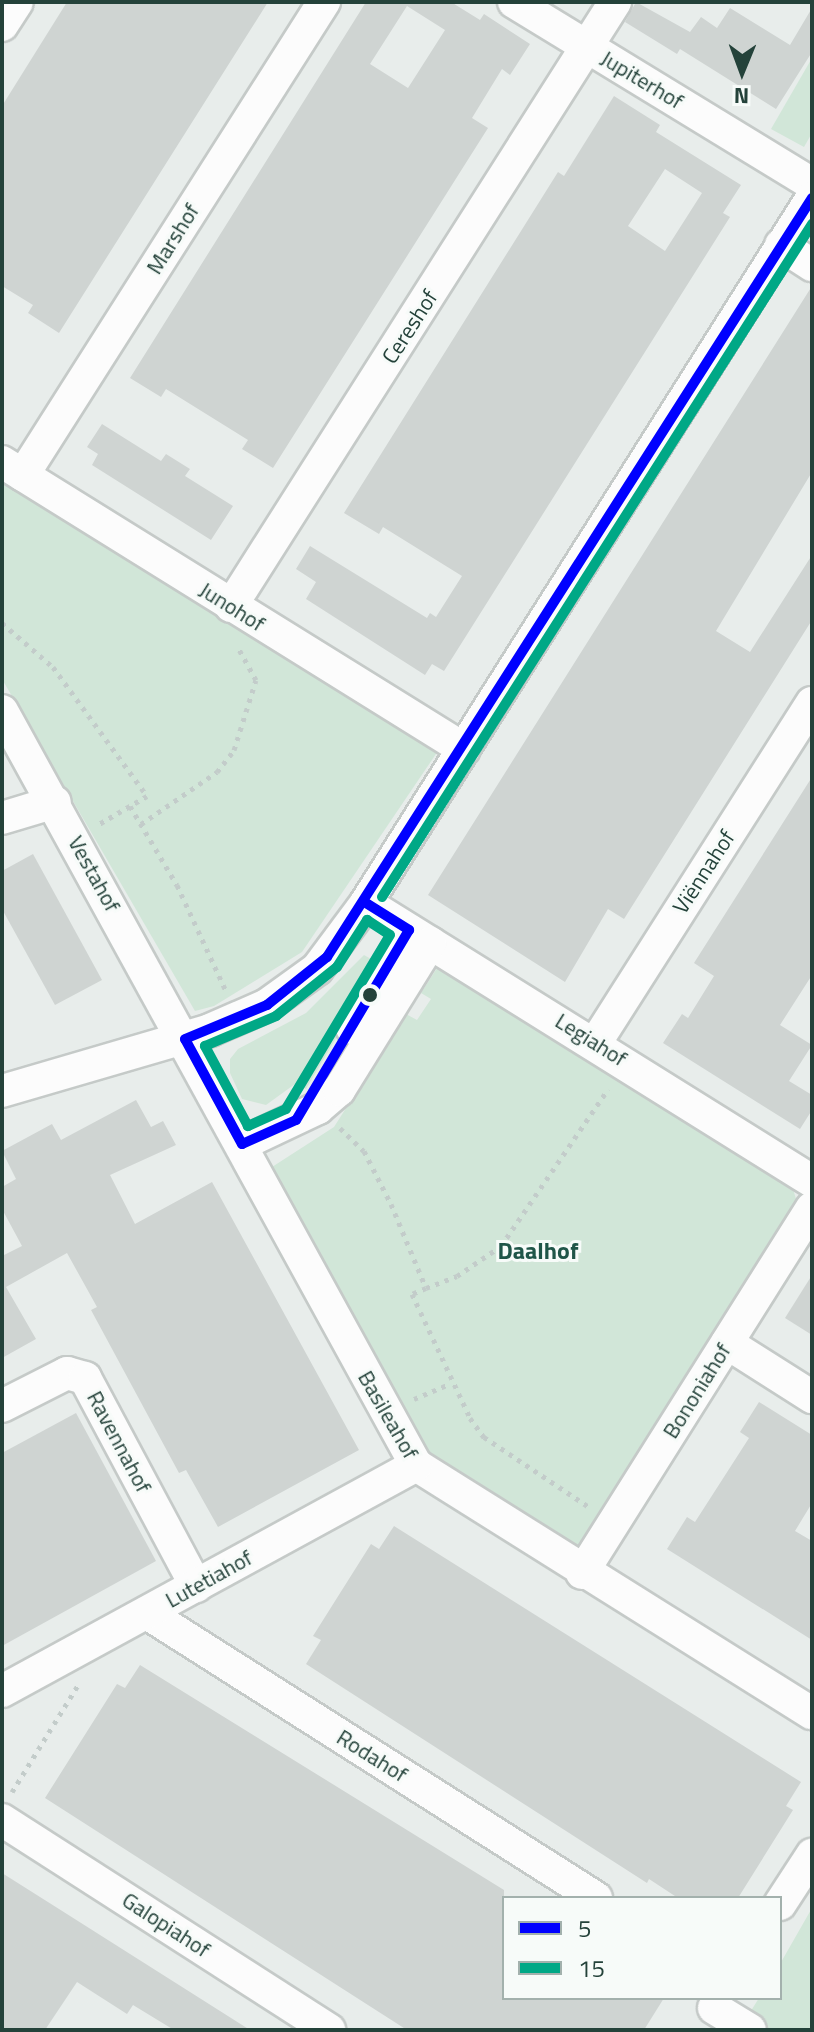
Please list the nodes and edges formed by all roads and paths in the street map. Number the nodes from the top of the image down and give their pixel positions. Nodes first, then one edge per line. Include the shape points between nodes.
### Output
1 (17, 2) edge
2 (324, 2) edge
3 (514, 2) edge
4 (615, 2) edge
5 (2, 25) edge
6 (589, 48) junction
7 (812, 184) edge
8 (812, 198) edge
9 (781, 245) junction
10 (812, 265) edge
11 (12, 469) edge
12 (231, 606) junction
13 (2, 623) edge
14 (812, 703) edge
15 (2, 711) edge
16 (464, 749) junction
17 (55, 802) junction
18 (130, 806) junction
19 (2, 818) edge
20 (141, 824) junction
21 (74, 838) junction
22 (366, 903) junction
23 (420, 937) junction
24 (239, 1019) junction
25 (185, 1039) junction
26 (596, 1042) junction
27 (627, 1062) junction
28 (2, 1091) edge
29 (307, 1114) junction
30 (242, 1144) junction
31 (812, 1181) edge
32 (812, 1208) edge
33 (426, 1288) junction
34 (727, 1343) junction
35 (812, 1397) edge
36 (2, 1406) edge
37 (416, 1465) junction
38 (613, 1523) junction
39 (582, 1573) junction
40 (196, 1586) junction
41 (147, 1613) junction
42 (86, 1646) junction
43 (2, 1691) edge
44 (812, 1713) edge
45 (6, 1807) edge
46 (812, 1855) edge
47 (593, 1896) edge
48 (782, 1901) edge
49 (711, 2012) edge
50 (329, 2030) edge
51 (750, 2030) edge

1 - 5 street
2 - 11 street, Marshof
3 - 6 street, Jupiterhof
4 - 6 street, Cereshof
6 - 7 street, Jupiterhof
6 - 12 street, Cereshof
8 - 9 street
9 - 10 street
9 - 16 street
11 - 12 street, Junohof
12 - 16 street, Junohof
12 - 20 path via 227,633 256,680 247,719 217,772
13 - 18 path via 53,667 94,717 147,796
14 - 26 street, Viënnahof
15 - 17 street, Vestahof
16 - 22 street
17 - 19 street
17 - 21 street, Vestahof
18 - 20 path
18 - 21 path
20 - 24 path via 177,885
21 - 25 street, Vestahof
22 - 23 street, Legiahof
22 - 24 street via 317,969
23 - 26 street, Legiahof
23 - 29 street
24 - 25 street
25 - 28 street
25 - 30 street, Basileahof
26 - 27 street, Legiahof
27 - 31 street, Legiahof
27 - 33 path via 501,1246 457,1276
29 - 30 street
29 - 33 path via 364,1151
30 - 37 street, Basileahof
32 - 34 street, Bononiahof
33 - 38 path via 412,1294 450,1384 484,1437
34 - 35 street
34 - 38 street, Bononiahof
36 - 40 street, Ravennahof via 67,1373 85,1378
37 - 39 street, Basileahof
37 - 40 street, Lutetiahof
38 - 39 street, Bononiahof
39 - 44 street, Basileahof
40 - 41 street, Lutetiahof
41 - 42 street, Lutetiahof
41 - 47 street, Rodahof
42 - 43 street, Lutetiahof
42 - 45 path via 94,1660
45 - 50 street, Galopiahof
46 - 48 street
49 - 51 street

